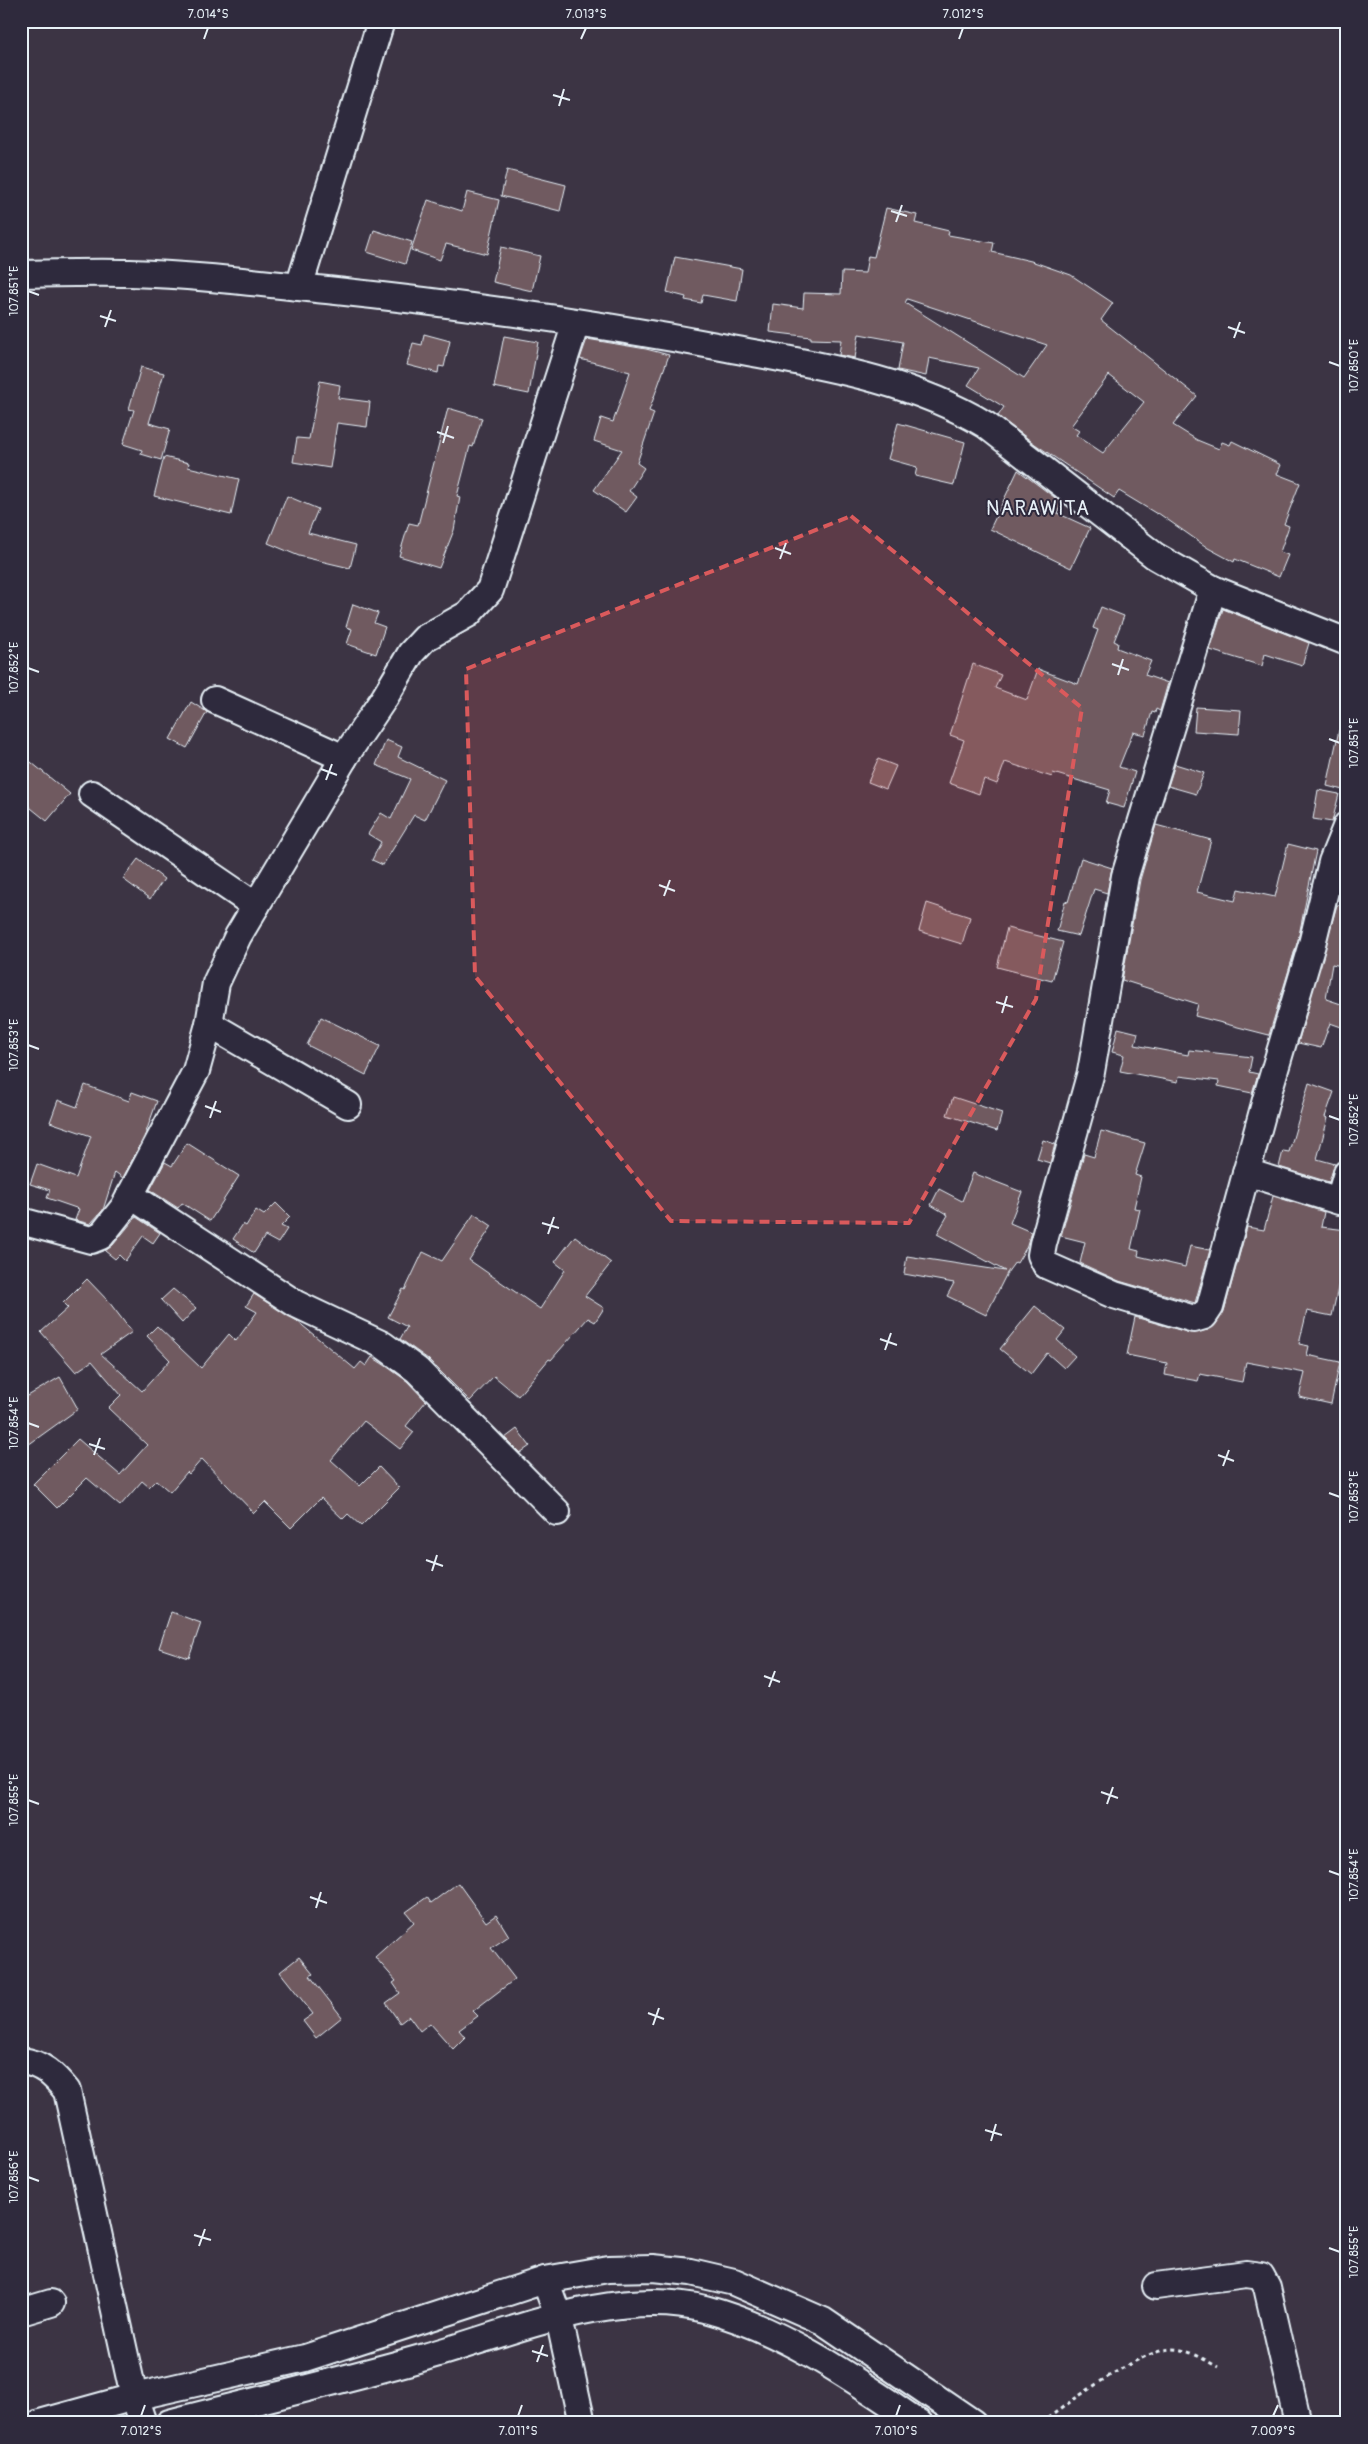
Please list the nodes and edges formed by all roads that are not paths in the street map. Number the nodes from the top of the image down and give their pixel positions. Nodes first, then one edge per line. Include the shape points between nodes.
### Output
1 (381, 21) edge
2 (21, 274) edge
3 (299, 287) junction
4 (576, 323) junction
5 (1213, 589) junction
6 (1347, 642) edge
7 (215, 700) dead end
8 (344, 758) junction
9 (92, 794) dead end
10 (1347, 825) edge
11 (256, 906) junction
12 (209, 1024) junction
13 (348, 1104) dead end
14 (1246, 1172) junction
15 (1347, 1172) edge
16 (130, 1195) junction
17 (21, 1222) edge
18 (557, 1512) dead end
19 (21, 2061) edge
20 (545, 2280) junction
21 (1156, 2286) dead end
22 (51, 2303) dead end
23 (21, 2312) edge
24 (559, 2318) junction
25 (134, 2397) junction
26 (40, 2423) edge
27 (143, 2423) edge
28 (169, 2423) edge
29 (582, 2423) edge
30 (919, 2423) edge
31 (973, 2423) edge
32 (1298, 2423) edge

1 - 3 street
2 - 3 street via 138,273
3 - 4 street via 410,298
4 - 5 street via 791,361 931,397 986,425 1135,542
4 - 8 street via 490,590 468,614 425,638 410,653
5 - 6 street
5 - 14 street via 1125,876 1091,1072 1043,1244 1042,1260 1046,1265 1114,1295 1194,1319 1204,1316 1210,1307
7 - 8 street
8 - 11 street
9 - 11 street
10 - 14 street via 1332,862 1312,944
11 - 12 street via 216,983
12 - 13 street
12 - 16 street via 196,1071
14 - 15 street via 1338,1201
16 - 17 street via 101,1236 92,1240
16 - 18 street via 296,1304 383,1345 401,1357
19 - 25 street via 54,2074 67,2091
20 - 24 street
20 - 25 street via 305,2358
20 - 31 street via 608,2269 653,2268 691,2272 734,2282 823,2321
21 - 32 street via 1246,2274 1261,2276 1267,2287
22 - 23 street
24 - 28 street via 424,2357
24 - 29 street
24 - 30 street via 620,2304 662,2302 705,2309 805,2350
25 - 26 street
25 - 27 street

